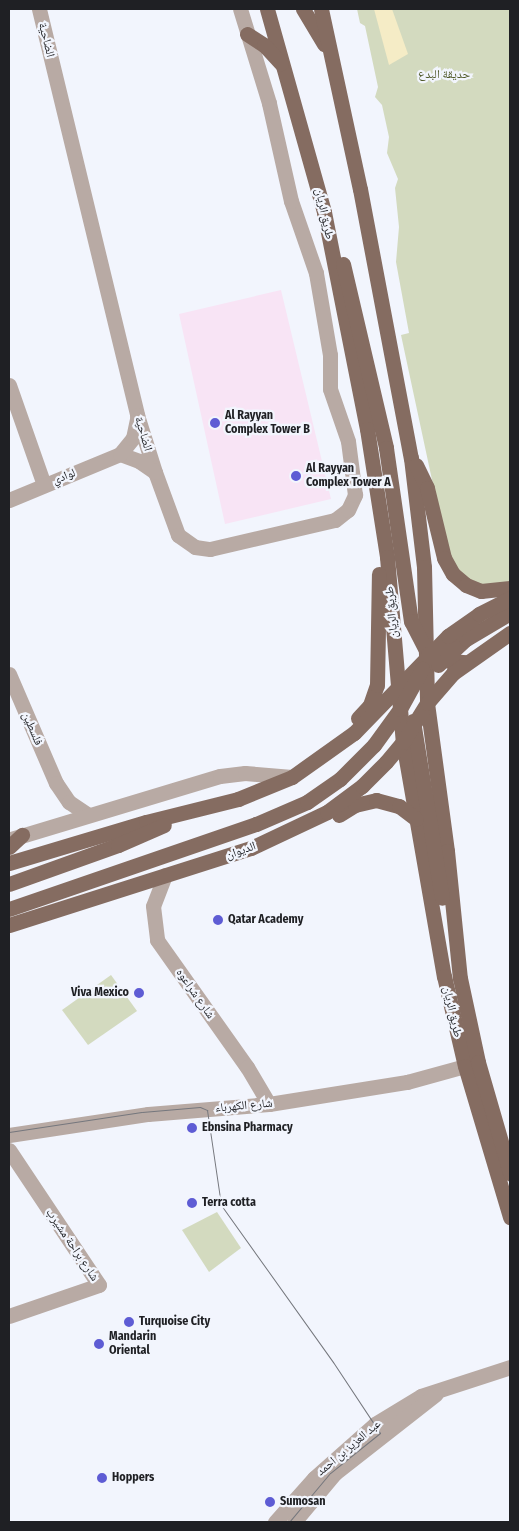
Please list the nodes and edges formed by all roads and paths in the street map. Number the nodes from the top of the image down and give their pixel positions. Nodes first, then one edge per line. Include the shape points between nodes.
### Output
1 (39, 9) edge
2 (240, 9) edge
3 (268, 9) edge
4 (303, 9) edge
5 (324, 13) edge
6 (247, 34) junction
7 (332, 56) junction
8 (285, 68) junction
9 (324, 212) junction
10 (330, 367) joint
11 (9, 385) edge
12 (137, 415) junction
13 (120, 454) junction
14 (411, 458) junction
15 (155, 472) junction
16 (375, 473) junction
17 (44, 485) junction
18 (9, 500) edge
19 (510, 588) edge
20 (510, 598) edge
21 (510, 613) edge
22 (510, 633) edge
23 (428, 654) junction
24 (442, 660) junction
25 (466, 662) junction
26 (9, 674) edge
27 (428, 676) junction
28 (427, 703) junction
29 (406, 706) junction
30 (403, 742) junction
31 (322, 758) junction
32 (292, 777) junction
33 (56, 783) junction
34 (190, 812) junction
35 (87, 814) junction
36 (416, 819) junction
37 (58, 824) junction
38 (295, 829) junction
39 (16, 838) edge
40 (9, 847) edge
41 (9, 863) edge
42 (165, 876) junction
43 (9, 884) edge
44 (9, 909) edge
45 (453, 924) junction
46 (9, 925) edge
47 (471, 1064) junction
48 (269, 1104) junction
49 (9, 1135) edge
50 (9, 1150) edge
51 (510, 1173) edge
52 (510, 1217) edge
53 (9, 1316) edge
54 (510, 1367) edge
55 (437, 1392) junction
56 (276, 1522) edge
57 (294, 1522) edge

1 - 12 street, الضاحية
2 - 6 street, طريق الريان
3 - 8 main road, طريق الريان
4 - 7 main road
5 - 7 main road, طريق الريان
6 - 8 main road via 268,48
6 - 10 street, طريق الريان via 269,103 291,201 316,273
7 - 14 main road, طريق الريان
8 - 9 main road, طريق الريان
9 - 16 main road, طريق الريان
9 - 23 main road via 348,279 379,415 397,514 411,621
10 - 15 street, الضاحية via 331,396 345,430 355,490 352,505 340,517 215,548 195,547 174,529
11 - 17 street
12 - 13 street via 133,438
12 - 15 street, الضاحية
13 - 15 street via 139,460
13 - 17 street, لوادي
14 - 19 main road via 427,488 441,548 453,574 480,591 496,592
14 - 23 main road, طريق الريان via 424,567
16 - 29 main road, طريق الريان
16 - 31 main road via 371,505 380,590 375,692 366,710 332,740
17 - 18 street, لوادي
20 - 23 main road via 465,623
21 - 24 main road via 466,640
22 - 25 main road
23 - 24 main road
23 - 27 main road, طريق الريان
23 - 29 main road
24 - 25 main road
24 - 27 main road
25 - 28 main road
26 - 33 street, فلسطين
27 - 28 main road, طريق الريان
27 - 29 main road
28 - 29 main road
28 - 45 main road, طريق الريان via 446,843
29 - 30 main road, طريق الريان
29 - 31 main road via 371,718
29 - 44 main road via 355,766 324,791 290,811
29 - 45 main road via 441,892
30 - 36 main road, طريق الريان
30 - 38 main road, الديوان via 350,796
31 - 32 main road
32 - 34 main road via 238,799
32 - 35 street via 227,775
33 - 35 street, فلسطين via 69,802
33 - 37 street, فلسطين via 60,804
34 - 41 main road
34 - 43 main road via 118,845
35 - 37 street
36 - 38 main road via 399,806 369,801 355,805 322,827
36 - 47 main road, طريق الريان via 444,976
37 - 39 street
38 - 42 main road, الديوان via 251,848
39 - 40 main road
42 - 46 main road, الديوان
42 - 48 street, شارع شراعوه via 154,906 157,940
45 - 47 main road, طريق الريان
47 - 48 street, شارع الكهرباء via 407,1082
47 - 51 main road, طريق الريان
47 - 52 main road, طريق الريان
48 - 49 street, شارع الكهرباء via 148,1114
50 - 53 street, شارع براحة مشيرب via 99,1285
54 - 55 street, عبد العزيز بن احمد
55 - 56 street, عبد العزيز بن احمد via 411,1401 350,1444 314,1478
55 - 57 street, عبد العزيز بن احمد via 427,1404 335,1473

